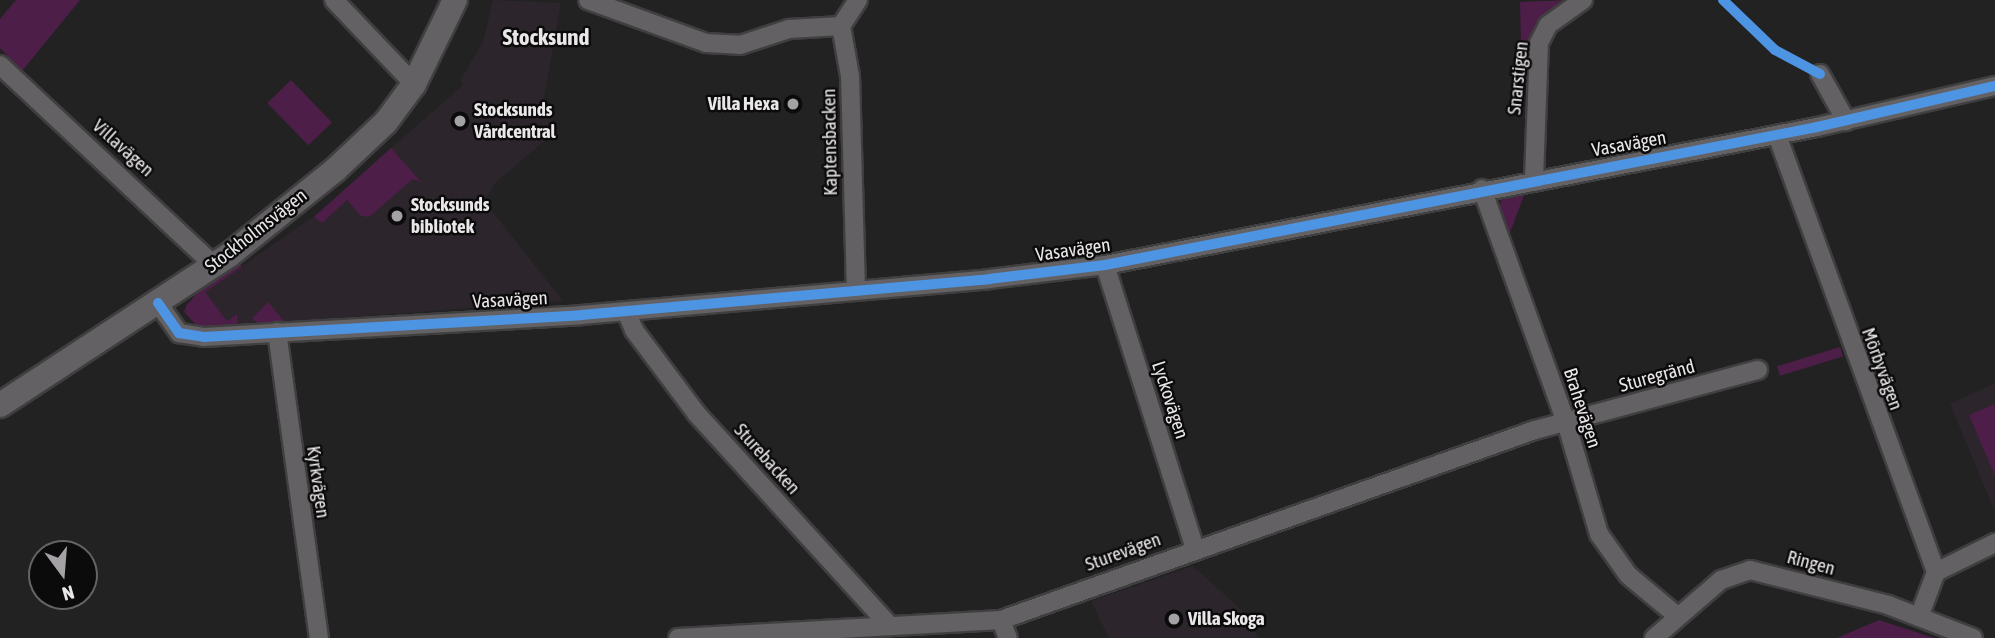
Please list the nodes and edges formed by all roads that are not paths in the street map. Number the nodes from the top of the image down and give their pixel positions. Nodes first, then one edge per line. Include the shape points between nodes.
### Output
1 (334, 0) edge
2 (455, 0) edge
3 (588, 0) edge
4 (858, 0) edge
5 (1583, 0) edge
6 (841, 26) junction
7 (0, 65) edge
8 (1820, 74) dead end
9 (414, 84) junction
10 (1995, 86) edge
11 (1846, 121) junction
12 (1777, 135) junction
13 (1534, 180) junction
14 (1482, 189) junction
15 (214, 265) junction
16 (1105, 265) junction
17 (856, 290) junction
18 (158, 303) junction
19 (626, 311) junction
20 (276, 332) junction
21 (1758, 370) dead end
22 (0, 405) edge
23 (1566, 422) junction
24 (1995, 543) edge
25 (1195, 548) junction
26 (1936, 572) junction
27 (1676, 615) junction
28 (1919, 617) junction
29 (1001, 620) junction
30 (890, 626) junction
31 (319, 638) edge
32 (678, 638) edge
33 (1008, 638) edge
34 (1654, 638) edge
35 (1973, 638) edge

1 - 9 street
2 - 9 street, Stockholmsvägen
3 - 6 street via 706,43 740,45 789,29
4 - 6 street
5 - 13 street, Snarstigen via 1548,25 1539,43
6 - 17 street, Kaptensbacken via 850,76
7 - 15 street, Villavägen
8 - 11 street
9 - 15 street, Stockholmsvägen via 386,122 335,170
10 - 11 street, Vasavägen
11 - 12 street, Vasavägen
12 - 13 street, Vasavägen
12 - 26 street, Mörbyvägen
13 - 14 street, Vasavägen
14 - 16 street, Vasavägen
14 - 23 street, Brahevägen
15 - 18 street, Stockholmsvägen
16 - 17 street, Vasavägen
16 - 25 street, Lyckovägen
17 - 19 street, Vasavägen
18 - 20 street, Vasavägen via 179,334 204,337
18 - 22 street, Stockholmsvägen
19 - 20 street, Vasavägen
19 - 30 street, Sturebacken via 634,330 696,413
20 - 31 street, Kyrkvägen
21 - 23 street, Sturegränd
23 - 25 street, Sturevägen
23 - 27 street, Brahevägen via 1599,534 1628,575
24 - 26 street
25 - 29 street, Sturevägen
26 - 28 street
27 - 28 street, Ringen via 1721,580 1750,570
27 - 34 street, Ringen
28 - 35 street, Ringen
29 - 30 street, Sturevägen
29 - 33 street
30 - 32 street, Sturevägen

